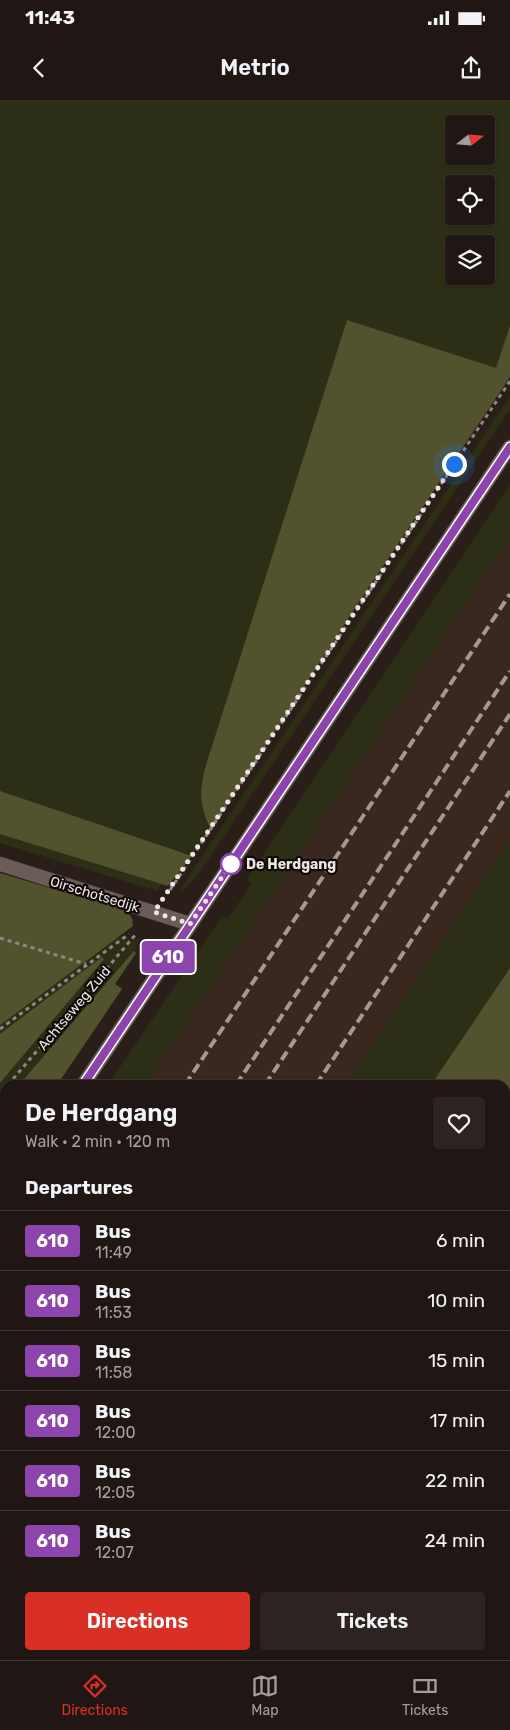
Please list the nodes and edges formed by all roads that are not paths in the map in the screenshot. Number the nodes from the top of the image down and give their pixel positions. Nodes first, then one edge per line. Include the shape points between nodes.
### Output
1 (510, 447) edge
2 (0, 864) edge
3 (190, 924) junction
4 (86, 1080) edge

1 - 3 street
2 - 3 street, Oirschotsedijk
3 - 4 street

